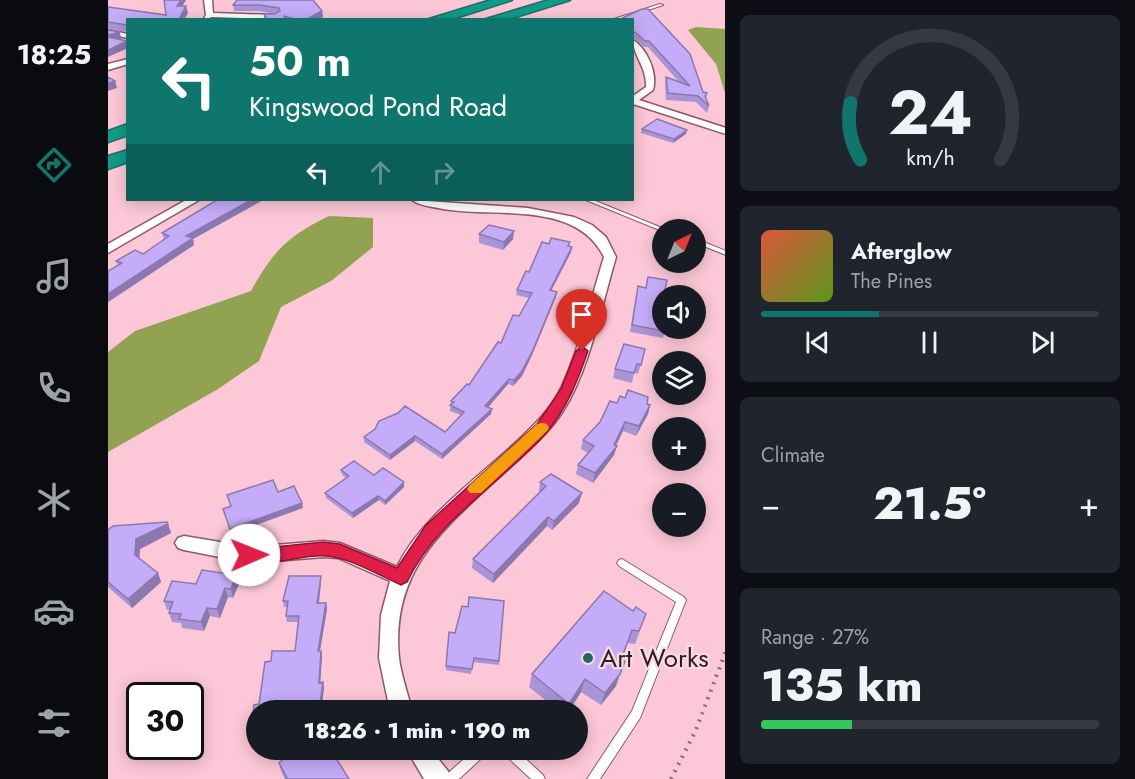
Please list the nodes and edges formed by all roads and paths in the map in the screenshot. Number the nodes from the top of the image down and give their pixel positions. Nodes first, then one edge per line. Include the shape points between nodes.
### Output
1 (208, 0) edge
2 (506, 0) edge
3 (564, 0) edge
4 (661, 5) dead end
5 (208, 17) edge
6 (275, 17) edge
7 (439, 18) edge
8 (496, 18) edge
9 (619, 18) edge
10 (108, 32) edge
11 (126, 36) edge
12 (634, 44) edge
13 (126, 62) edge
14 (108, 67) edge
15 (634, 99) edge
16 (634, 100) edge
17 (126, 130) edge
18 (725, 131) edge
19 (108, 137) edge
20 (126, 156) edge
21 (108, 163) edge
22 (191, 201) edge
23 (423, 201) edge
24 (592, 201) edge
25 (529, 206) edge
26 (652, 225) edge
27 (706, 246) edge
28 (108, 249) edge
29 (725, 253) edge
30 (184, 543) dead end
31 (622, 563) dead end
32 (401, 577) junction
33 (725, 654) edge
34 (398, 700) edge
35 (423, 760) edge
36 (471, 760) edge
37 (519, 760) edge
38 (440, 779) edge
39 (450, 779) edge
40 (539, 779) edge
41 (592, 779) edge
42 (671, 779) edge

1 - 5 street
2 - 7 highway
3 - 8 highway
4 - 9 lane
5 - 6 street
10 - 11 street
12 - 15 street via 647,64 651,82 650,88
13 - 14 street
16 - 18 street
17 - 19 highway
20 - 21 highway
22 - 28 street
23 - 25 street via 468,209
24 - 26 lane
25 - 32 street via 584,227 604,243 610,257 575,371 542,428 431,530
27 - 29 lane
30 - 32 street via 249,555 340,550
31 - 41 lane via 681,600 636,714
32 - 34 street via 391,615 388,658
33 - 42 path via 695,732
35 - 38 street
36 - 39 lane
37 - 40 lane

